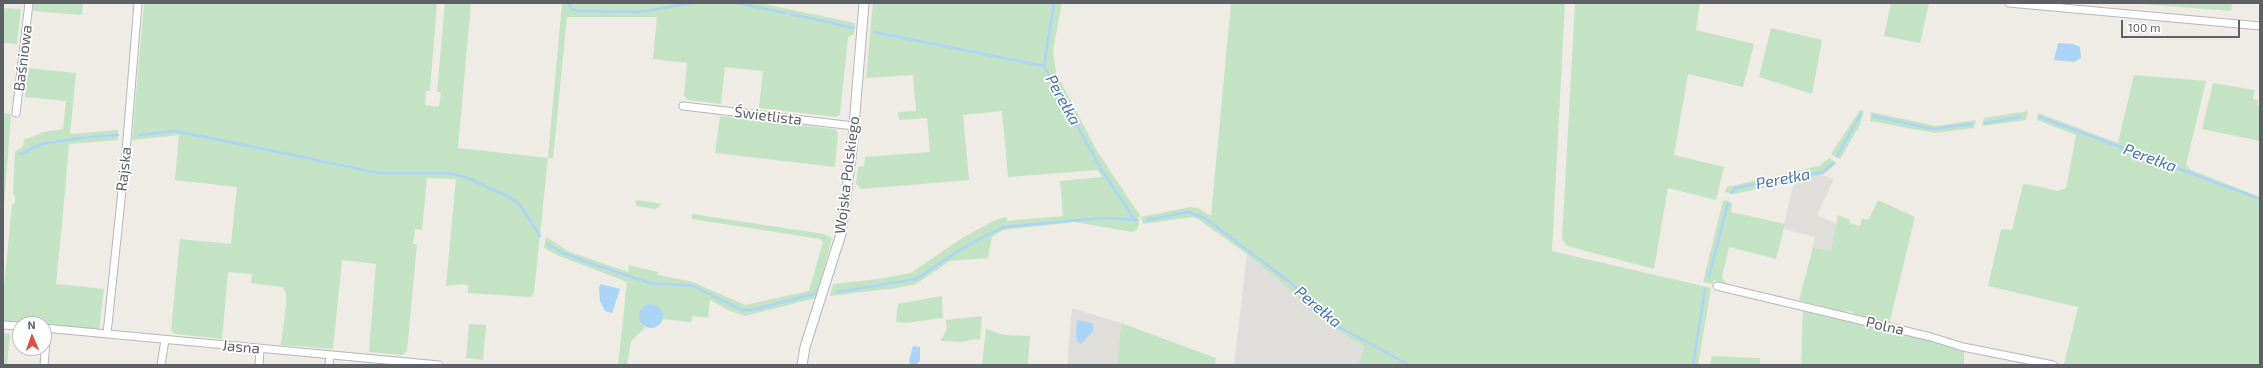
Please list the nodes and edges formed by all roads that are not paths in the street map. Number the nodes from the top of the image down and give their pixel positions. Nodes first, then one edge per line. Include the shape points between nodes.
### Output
1 (29, 3) edge
2 (138, 3) edge
3 (864, 3) edge
4 (2010, 3) edge
5 (2260, 26) edge
6 (683, 106) dead end
7 (16, 113) dead end
8 (854, 126) junction
9 (1717, 286) dead end
10 (52, 329) edge
11 (107, 334) junction
12 (165, 340) junction
13 (260, 349) junction
14 (330, 355) junction
15 (160, 365) edge
16 (259, 365) edge
17 (329, 365) edge
18 (439, 365) edge
19 (802, 365) edge
20 (2053, 365) edge

1 - 7 street, Baśniowa
2 - 11 street, Rajska
3 - 8 street, Wojska Polskiego
4 - 5 street
6 - 8 street, Świetlista
8 - 19 street, Wojska Polskiego via 840,234 805,347
9 - 20 street, Polna via 1931,337 1962,347
10 - 11 street, Jasna
11 - 12 street, Jasna
12 - 13 street, Jasna
12 - 15 street
13 - 14 street, Jasna
13 - 16 street
14 - 17 street
14 - 18 street, Jasna

